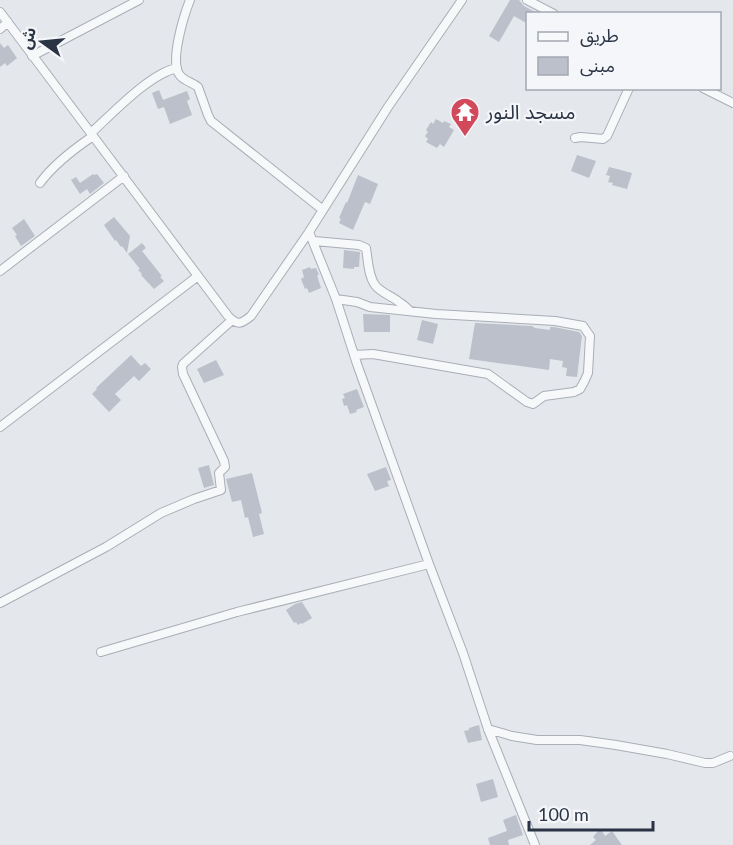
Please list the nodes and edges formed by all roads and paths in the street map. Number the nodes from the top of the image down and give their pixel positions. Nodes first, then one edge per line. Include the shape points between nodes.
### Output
1 (139, 0) edge
2 (190, 0) edge
3 (527, 0) edge
4 (459, 1) edge
5 (0, 12) edge
6 (550, 12) edge
7 (8, 22) junction
8 (0, 29) edge
9 (32, 56) junction
10 (177, 68) junction
11 (627, 90) edge
12 (707, 90) edge
13 (733, 103) edge
14 (92, 135) junction
15 (575, 138) dead end
16 (124, 176) junction
17 (40, 183) dead end
18 (323, 210) junction
19 (312, 236) junction
20 (0, 272) edge
21 (198, 276) junction
22 (336, 299) junction
23 (410, 311) junction
24 (232, 320) junction
25 (354, 355) junction
26 (0, 427) edge
27 (429, 564) junction
28 (0, 603) edge
29 (101, 652) dead end
30 (488, 729) junction
31 (730, 756) dead end
32 (535, 845) edge

1 - 9 street
2 - 10 street via 181,25
3 - 6 street
4 - 18 street
5 - 7 street
7 - 8 street
7 - 9 street
9 - 14 street
10 - 14 street via 163,72 145,86
10 - 18 street via 182,78 198,87 211,121
11 - 15 street via 607,136
12 - 13 street
14 - 16 street
14 - 17 street
16 - 20 street
16 - 21 street
18 - 19 street
19 - 22 street
19 - 23 street via 366,248 376,286
19 - 24 street via 251,316 242,323
21 - 24 street
21 - 26 street
22 - 23 street
22 - 25 street
23 - 25 street via 584,326 590,336 588,372 574,392 544,396 533,404 488,374 373,354
24 - 28 street via 182,367 224,461 225,467 219,473 221,490 161,513
25 - 27 street
27 - 29 street via 237,612
27 - 30 street
30 - 31 street via 537,740 616,745 705,763
30 - 32 street

